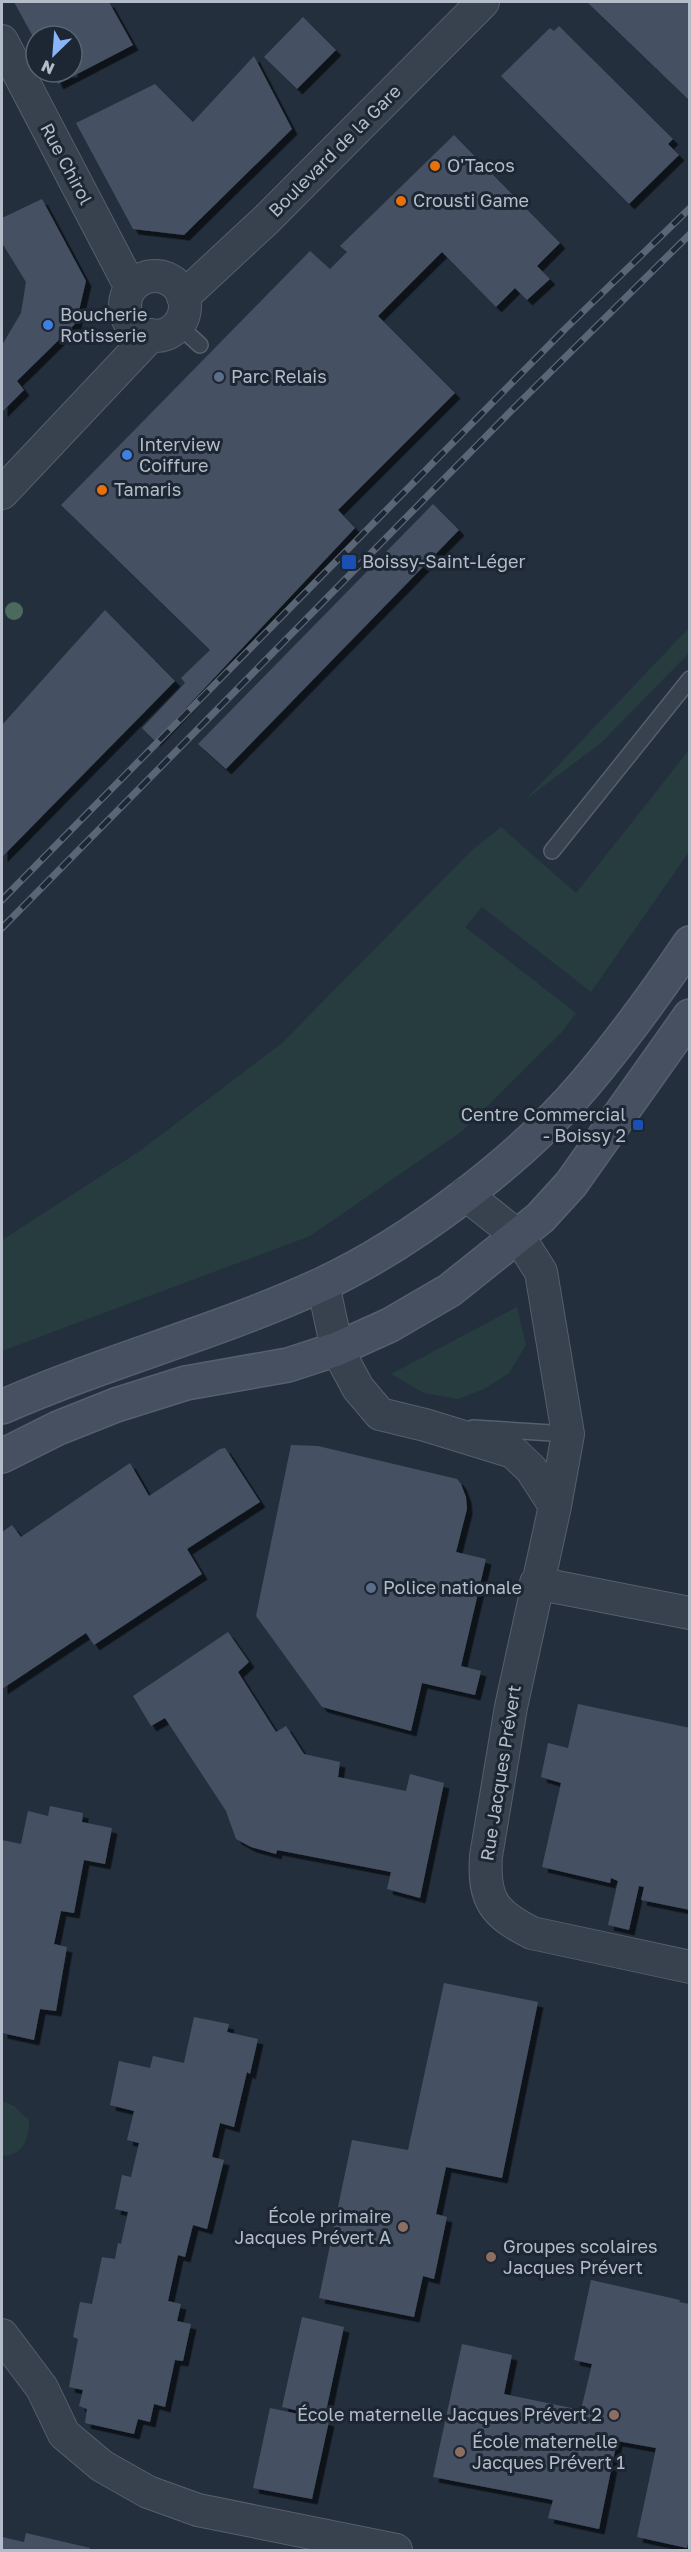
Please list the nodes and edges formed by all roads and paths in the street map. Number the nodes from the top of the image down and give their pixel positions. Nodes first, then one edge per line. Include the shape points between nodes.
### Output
1 (483, 2) edge
2 (2, 41) edge
3 (130, 288) junction
4 (178, 326) junction
5 (2, 493) edge
6 (690, 679) edge
7 (552, 851) dead end
8 (690, 943) edge
9 (690, 1016) edge
10 (465, 1194) junction
11 (519, 1237) junction
12 (323, 1284) junction
13 (337, 1349) junction
14 (2, 1407) edge
15 (425, 1425) junction
16 (568, 1434) junction
17 (2, 1456) edge
18 (555, 1506) junction
19 (536, 1583) junction
20 (690, 1613) edge
21 (690, 1967) edge
22 (2, 2336) edge
23 (396, 2550) edge

1 - 4 street, Boulevard de la Gare via 266,220
2 - 3 street, Rue Chirol
3 - 4 street via 125,302 128,317 137,330
3 - 4 street via 146,277 173,282
4 - 5 street, Boulevard de la Gare
6 - 7 lane
8 - 10 street via 657,992 582,1086 543,1127
9 - 11 street via 571,1184
10 - 11 street
10 - 12 street via 401,1240
11 - 13 street via 450,1290 390,1325
11 - 16 street, Rue Jacques Prévert via 544,1280
12 - 13 street
12 - 14 street
13 - 15 street via 358,1388 380,1414
13 - 17 street via 288,1365 186,1383 58,1428
15 - 16 lane
15 - 18 street via 513,1452 531,1469
16 - 18 street, Rue Jacques Prévert
18 - 19 street, Rue Jacques Prévert
19 - 20 street
19 - 21 street, Rue Jacques Prévert via 486,1856 484,1880 494,1908 532,1934
22 - 23 street via 42,2388 64,2434 102,2466 148,2492 198,2510

